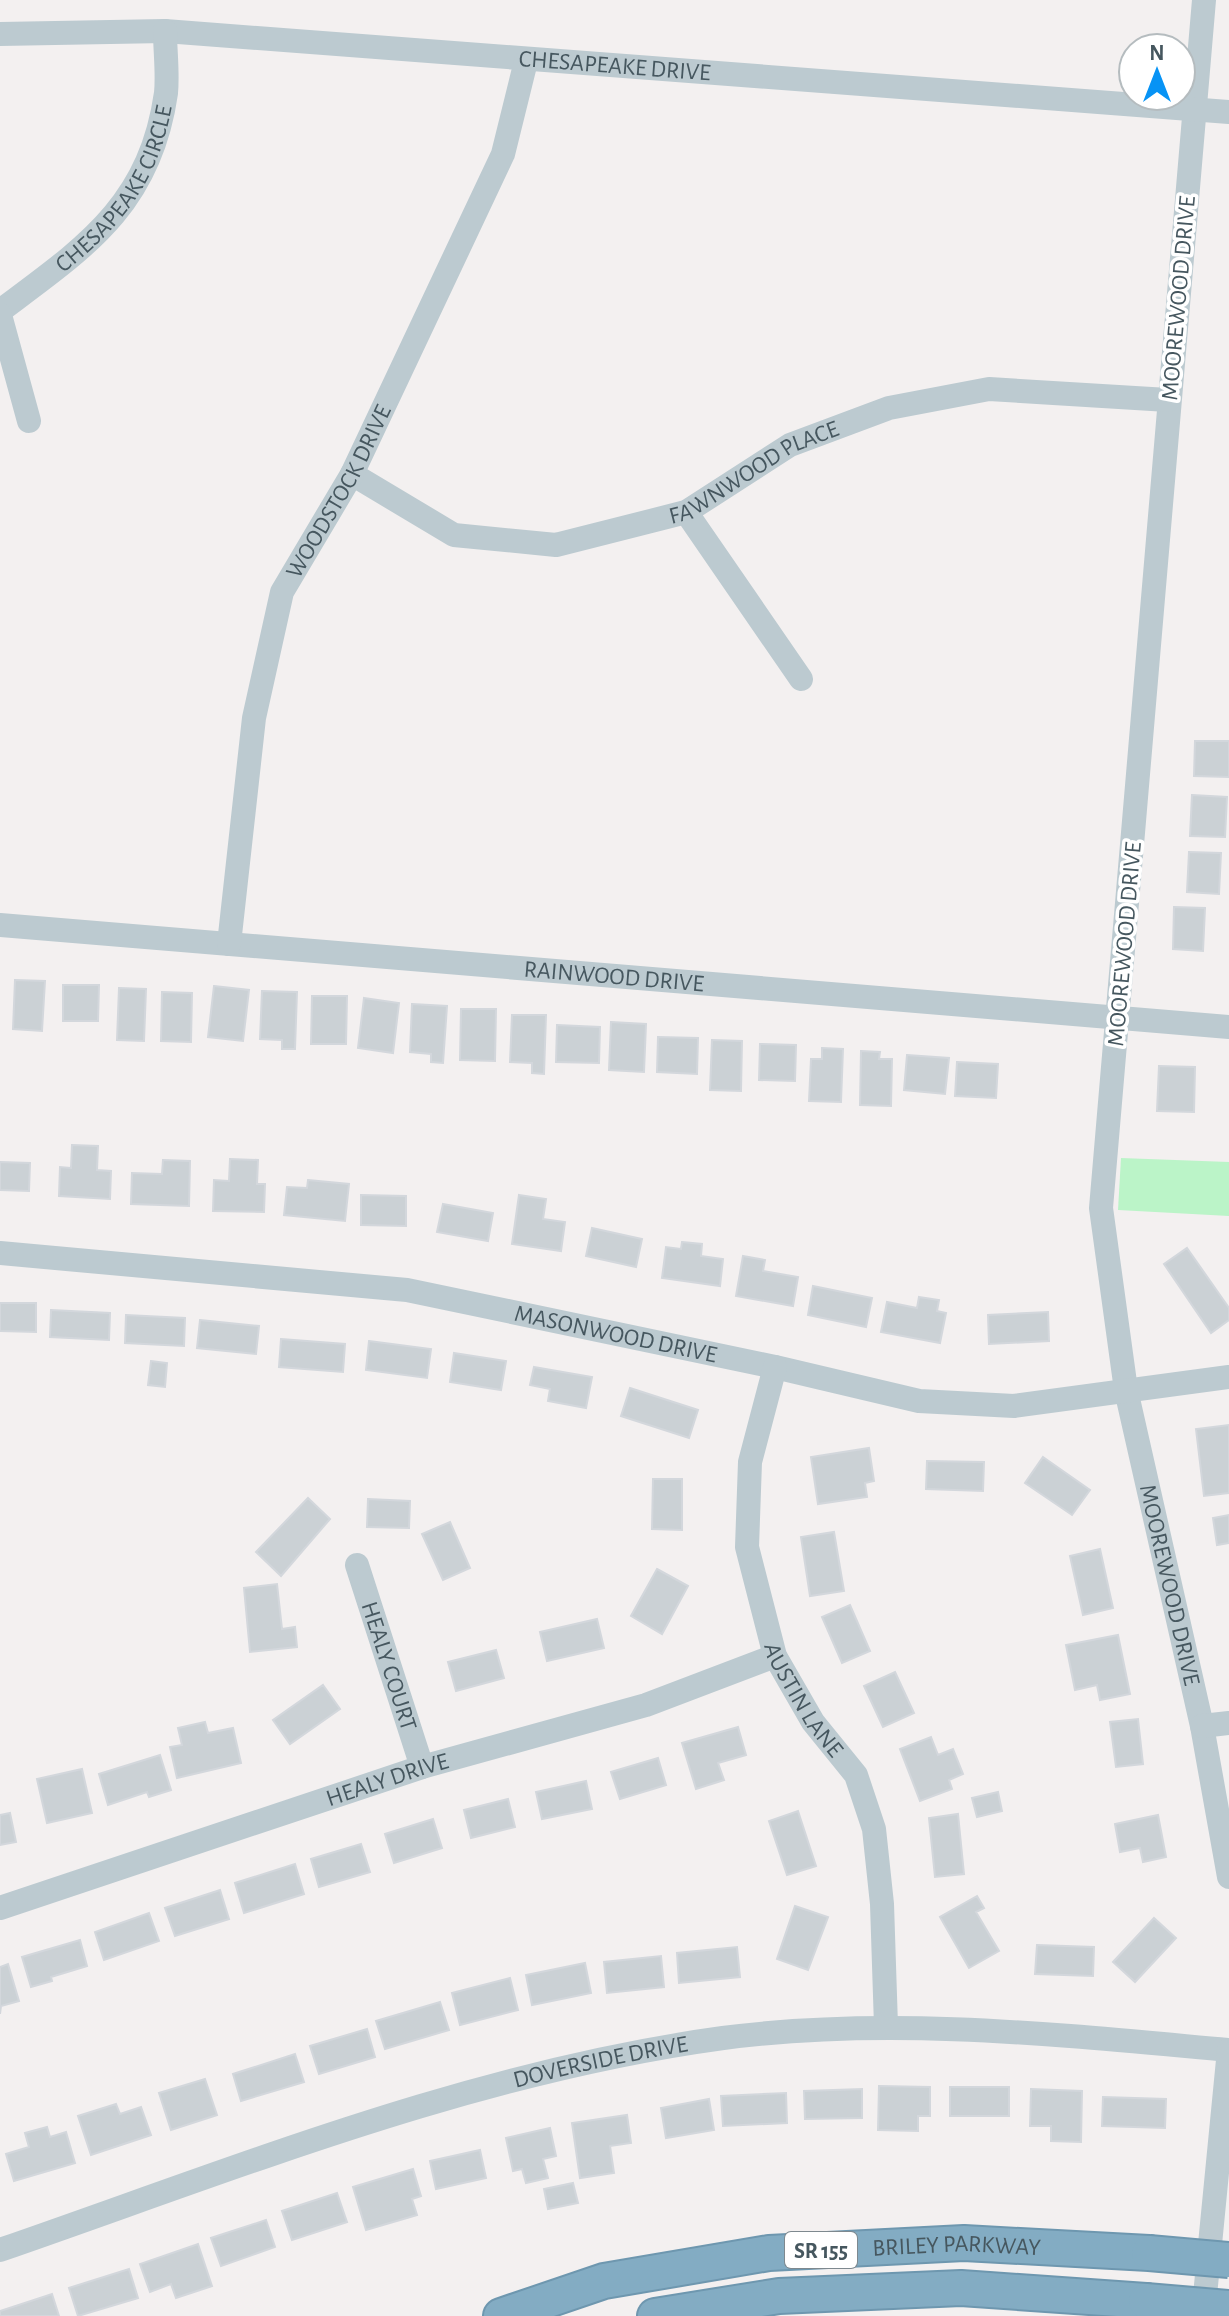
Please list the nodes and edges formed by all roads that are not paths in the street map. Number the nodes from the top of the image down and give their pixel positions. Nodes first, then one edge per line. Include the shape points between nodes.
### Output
1 (1204, 0) edge
2 (165, 31) junction
3 (0, 34) edge
4 (526, 61) junction
5 (1197, 85) edge
6 (1117, 103) edge
7 (1197, 109) edge
8 (1195, 112) edge
9 (1229, 112) edge
10 (0, 313) edge
11 (1168, 400) junction
12 (29, 421) dead end
13 (352, 474) junction
14 (686, 512) junction
15 (801, 679) dead end
16 (0, 925) edge
17 (229, 944) junction
18 (1118, 1020) junction
19 (1229, 1027) edge
20 (0, 1253) edge
21 (775, 1367) junction
22 (1229, 1377) edge
23 (1126, 1390) junction
24 (357, 1565) dead end
25 (775, 1656) junction
26 (1229, 1723) edge
27 (1202, 1726) junction
28 (422, 1767) junction
29 (1229, 1877) edge
30 (0, 1908) edge
31 (886, 2026) junction
32 (1229, 2050) edge
33 (0, 2250) edge
34 (1229, 2260) edge
35 (1229, 2308) edge
36 (501, 2316) edge
37 (655, 2316) edge
38 (1203, 2316) edge

1 - 5 street, MOOREWOOD DRIVE
2 - 3 street, CHESAPEAKE DRIVE
2 - 4 street, CHESAPEAKE DRIVE
2 - 10 street, CHESAPEAKE CIRCLE via 166,91 153,149 118,213 88,245
4 - 6 street, CHESAPEAKE DRIVE
4 - 13 street, WOODSTOCK DRIVE via 503,154
7 - 9 street, CHESAPEAKE DRIVE
8 - 11 street, MOOREWOOD DRIVE
10 - 12 street
11 - 14 street, FAWNWOOD PLACE via 989,389 889,408 790,445
11 - 18 street, MOOREWOOD DRIVE
13 - 14 street, FAWNWOOD PLACE via 454,535 556,545
13 - 17 street, WOODSTOCK DRIVE via 282,592 254,718
14 - 15 street
16 - 17 street, RAINWOOD DRIVE
17 - 18 street, RAINWOOD DRIVE
18 - 19 street, RAINWOOD DRIVE
18 - 23 street, MOOREWOOD DRIVE via 1101,1208
20 - 21 street, MASONWOOD DRIVE via 407,1290
21 - 23 street, MASONWOOD DRIVE via 919,1401 1014,1406
21 - 25 street, AUSTIN LANE via 750,1462 747,1547
22 - 23 street, MASONWOOD DRIVE
23 - 27 street, MOOREWOOD DRIVE
24 - 28 street, HEALY COURT
25 - 28 street, HEALY DRIVE via 646,1705
25 - 31 street, AUSTIN LANE via 813,1722 856,1775 874,1829
26 - 27 street
27 - 29 street, MOOREWOOD DRIVE
28 - 30 street, HEALY DRIVE
31 - 32 street, DOVERSIDE DRIVE
31 - 33 street, DOVERSIDE DRIVE via 723,2038 558,2069 419,2105
32 - 38 street
34 - 36 highway, BRILEY PARKWAY / SR 155, bridge via 964,2243 769,2253 604,2281
35 - 37 highway, BRILEY PARKWAY / SR 155, bridge via 961,2288 779,2296

